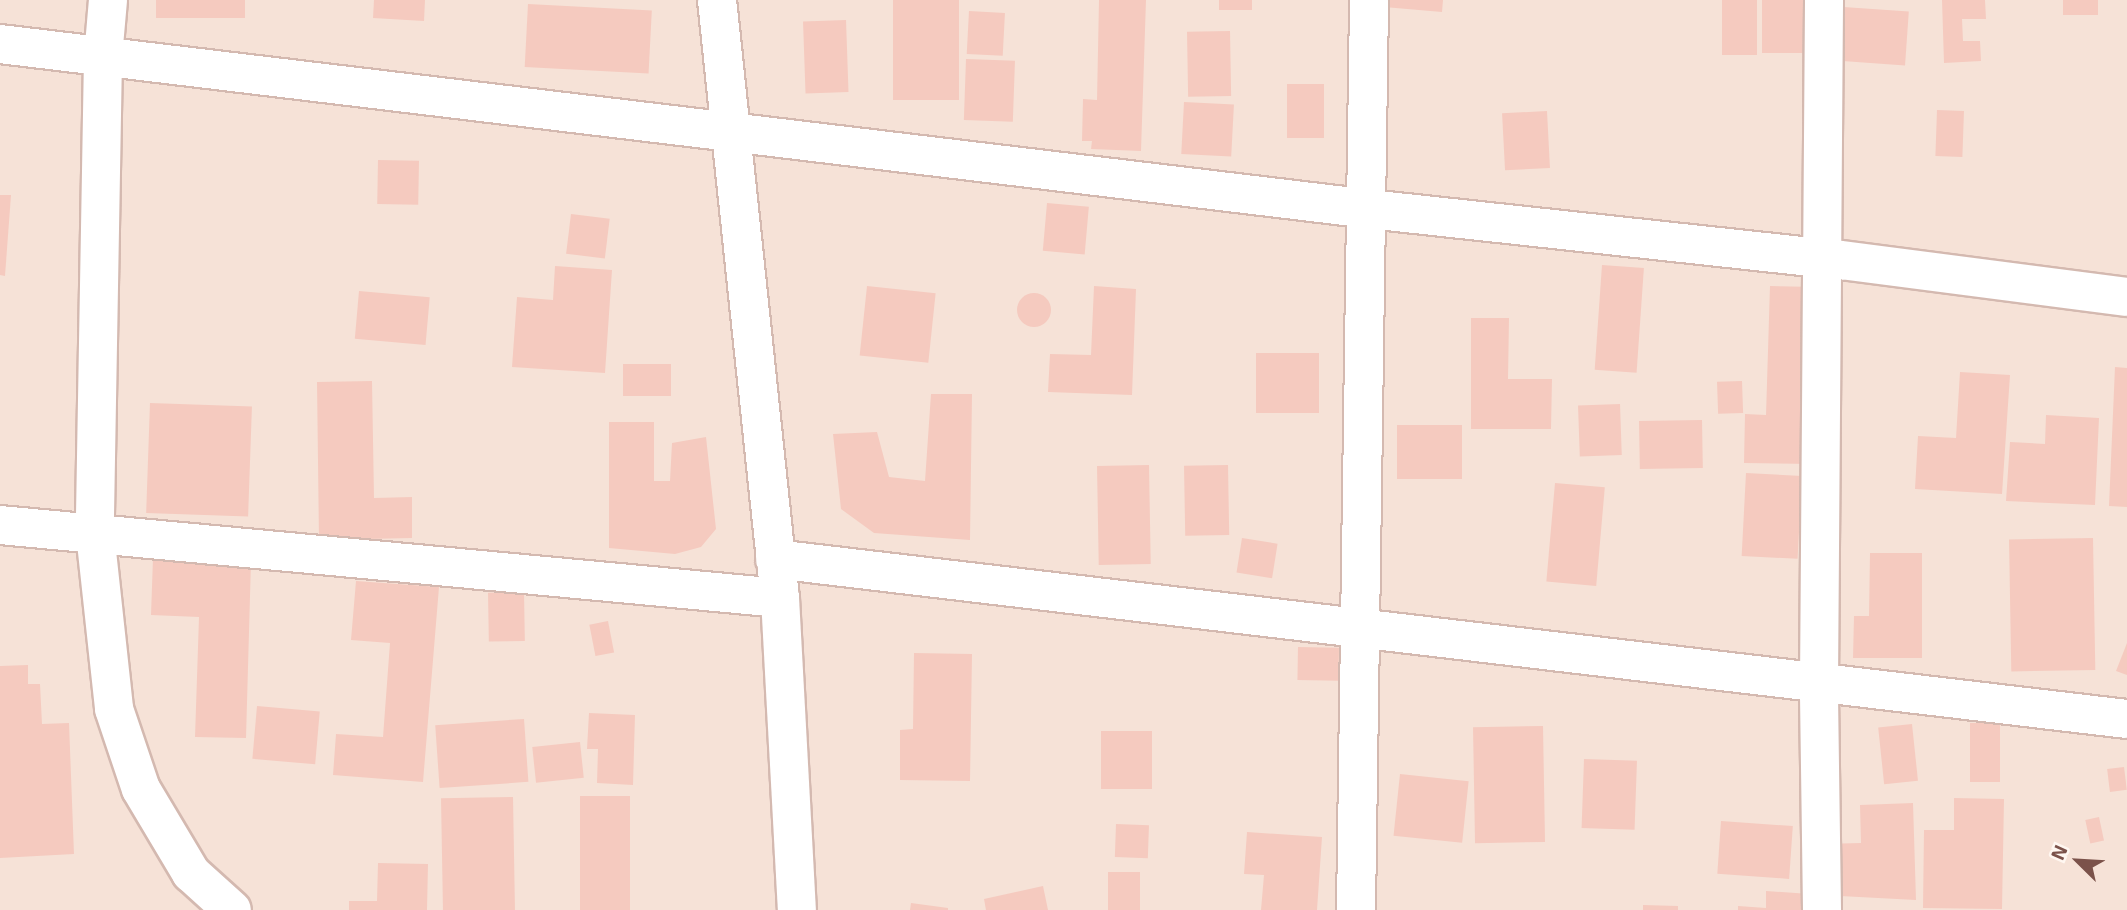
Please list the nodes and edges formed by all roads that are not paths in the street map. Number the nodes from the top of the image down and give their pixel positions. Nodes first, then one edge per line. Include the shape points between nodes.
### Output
1 (108, 0) edge
2 (717, 0) edge
3 (1369, 0) edge
4 (1824, 0) edge
5 (0, 44) edge
6 (103, 57) junction
7 (732, 131) junction
8 (1368, 209) junction
9 (1822, 258) junction
10 (2127, 298) edge
11 (0, 524) edge
12 (95, 533) junction
13 (775, 559) junction
14 (779, 598) junction
15 (1361, 629) junction
16 (1819, 684) junction
17 (2127, 719) edge
18 (232, 910) edge
19 (797, 910) edge
20 (1356, 910) edge
21 (1822, 910) edge

1 - 6 street
2 - 7 street
3 - 8 street
4 - 9 street
5 - 6 street
6 - 7 street
6 - 12 street
7 - 8 street
7 - 13 street
8 - 9 street
8 - 15 street
9 - 10 street
9 - 16 street
11 - 12 street
12 - 14 street
12 - 18 street via 114,709 141,789 191,873
13 - 14 street
13 - 15 street
14 - 19 street
15 - 16 street
15 - 20 street
16 - 17 street
16 - 21 street

